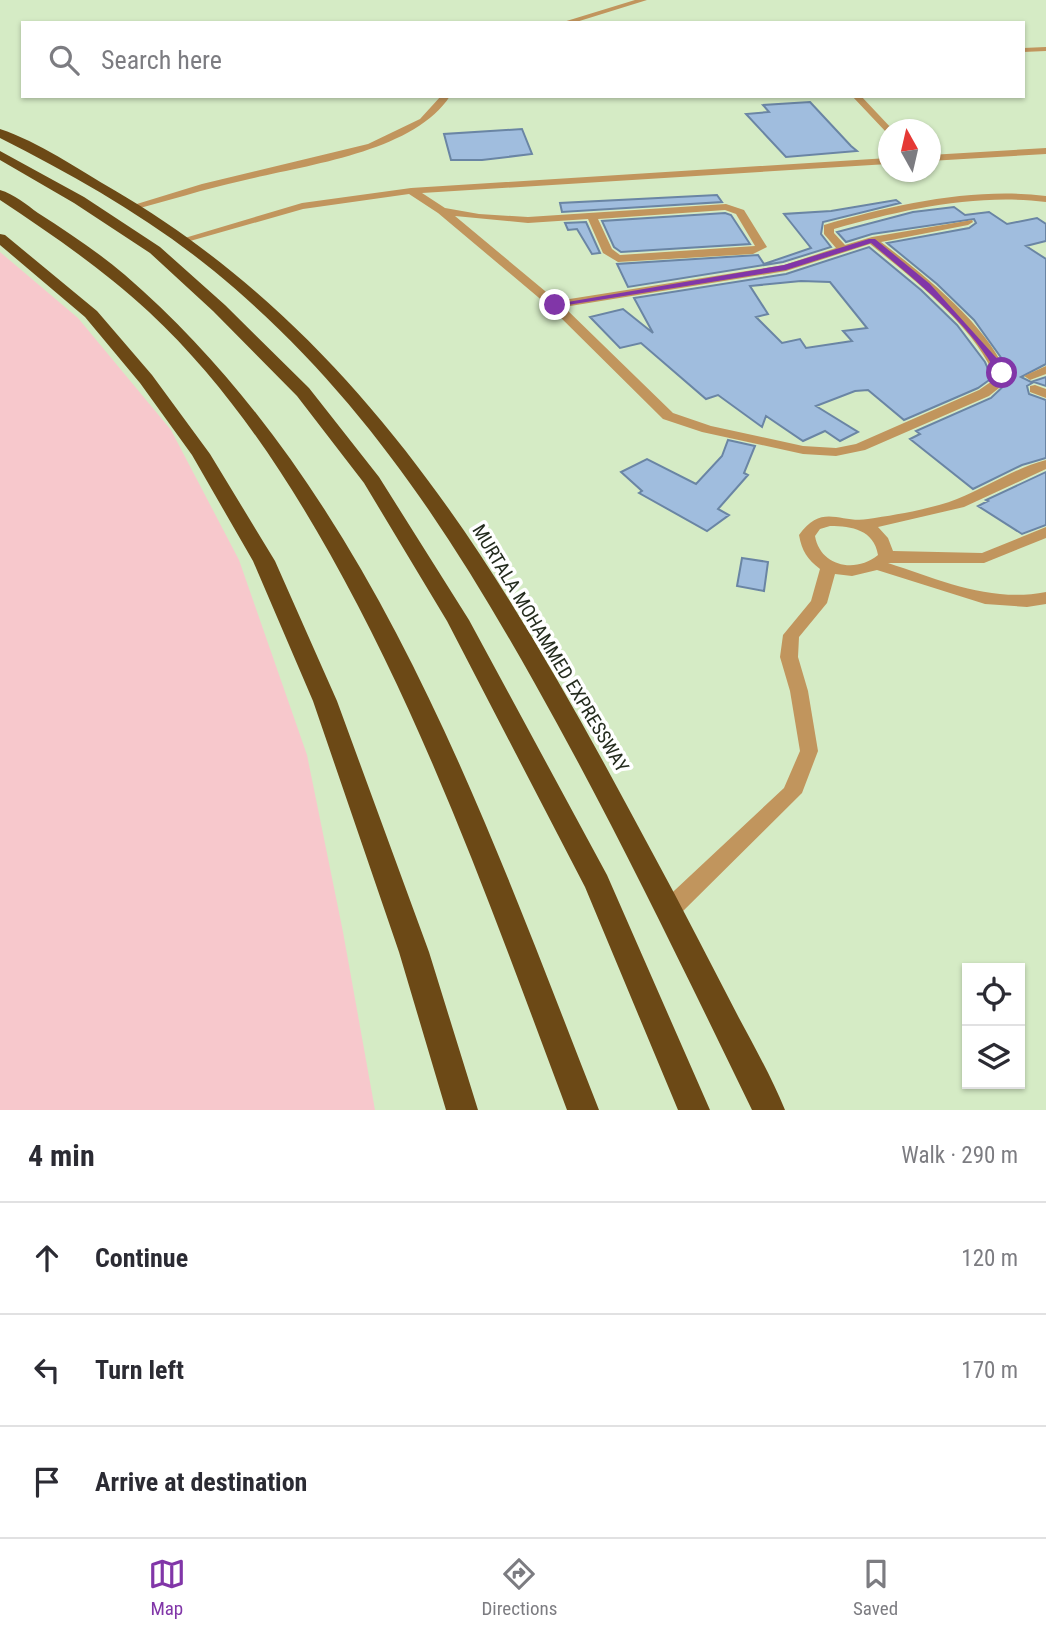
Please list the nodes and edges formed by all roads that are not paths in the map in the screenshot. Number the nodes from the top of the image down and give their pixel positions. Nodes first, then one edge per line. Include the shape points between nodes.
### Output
1 (643, 0) edge
2 (571, 21) edge
3 (1046, 49) edge
4 (1025, 50) edge
5 (445, 98) edge
6 (858, 98) edge
7 (878, 119) edge
8 (0, 133) edge
9 (1046, 152) edge
10 (0, 155) edge
11 (941, 157) edge
12 (878, 162) edge
13 (411, 191) junction
14 (0, 194) edge
15 (1046, 200) edge
16 (132, 208) junction
17 (442, 211) junction
18 (592, 216) junction
19 (968, 222) dead end
20 (0, 238) edge
21 (183, 240) junction
22 (872, 240) junction
23 (842, 248) junction
24 (555, 305) junction
25 (1046, 370) edge
26 (1037, 386) edge
27 (1046, 464) edge
28 (864, 525) junction
29 (1046, 533) edge
30 (883, 560) junction
31 (828, 566) junction
32 (1046, 598) edge
33 (668, 912) junction
34 (462, 1110) edge
35 (583, 1110) edge
36 (694, 1110) edge
37 (769, 1110) edge

1 - 2 street
3 - 4 street
5 - 16 street via 439,110 427,118 371,146
6 - 7 street
8 - 16 highway, MURTALA MOHAMMED EXPRESSWAY
9 - 11 street
10 - 36 highway via 155,250 303,392 372,481 458,620 597,884
12 - 13 street
13 - 17 street
13 - 21 street via 302,205
14 - 35 highway via 94,256 157,311 229,389 300,484 379,621 473,824
15 - 23 street via 1024,195 948,203 828,227
16 - 21 highway, MURTALA MOHAMMED EXPRESSWAY
17 - 18 street via 528,220
17 - 24 street
18 - 18 street via 726,207 740,212 761,247 618,259 607,251
19 - 22 street
20 - 34 highway via 91,314 146,379 201,454 264,561 330,713 414,951
21 - 33 highway, MURTALA MOHAMMED EXPRESSWAY via 255,298 332,373 401,455 480,568 562,708
22 - 23 street
22 - 24 street via 909,269 962,323 998,365 1002,380 971,399 860,447 836,452 803,450 668,416
23 - 24 street via 786,268
25 - 26 street
27 - 28 street via 959,504
28 - 30 street via 886,544
28 - 31 street via 830,521 815,526 807,535 814,557
29 - 30 street via 984,558
30 - 31 street via 864,570
30 - 32 street via 991,600 1013,603
31 - 33 street via 819,603 791,635 789,657 809,751 792,793
33 - 37 highway, MURTALA MOHAMMED EXPRESSWAY

